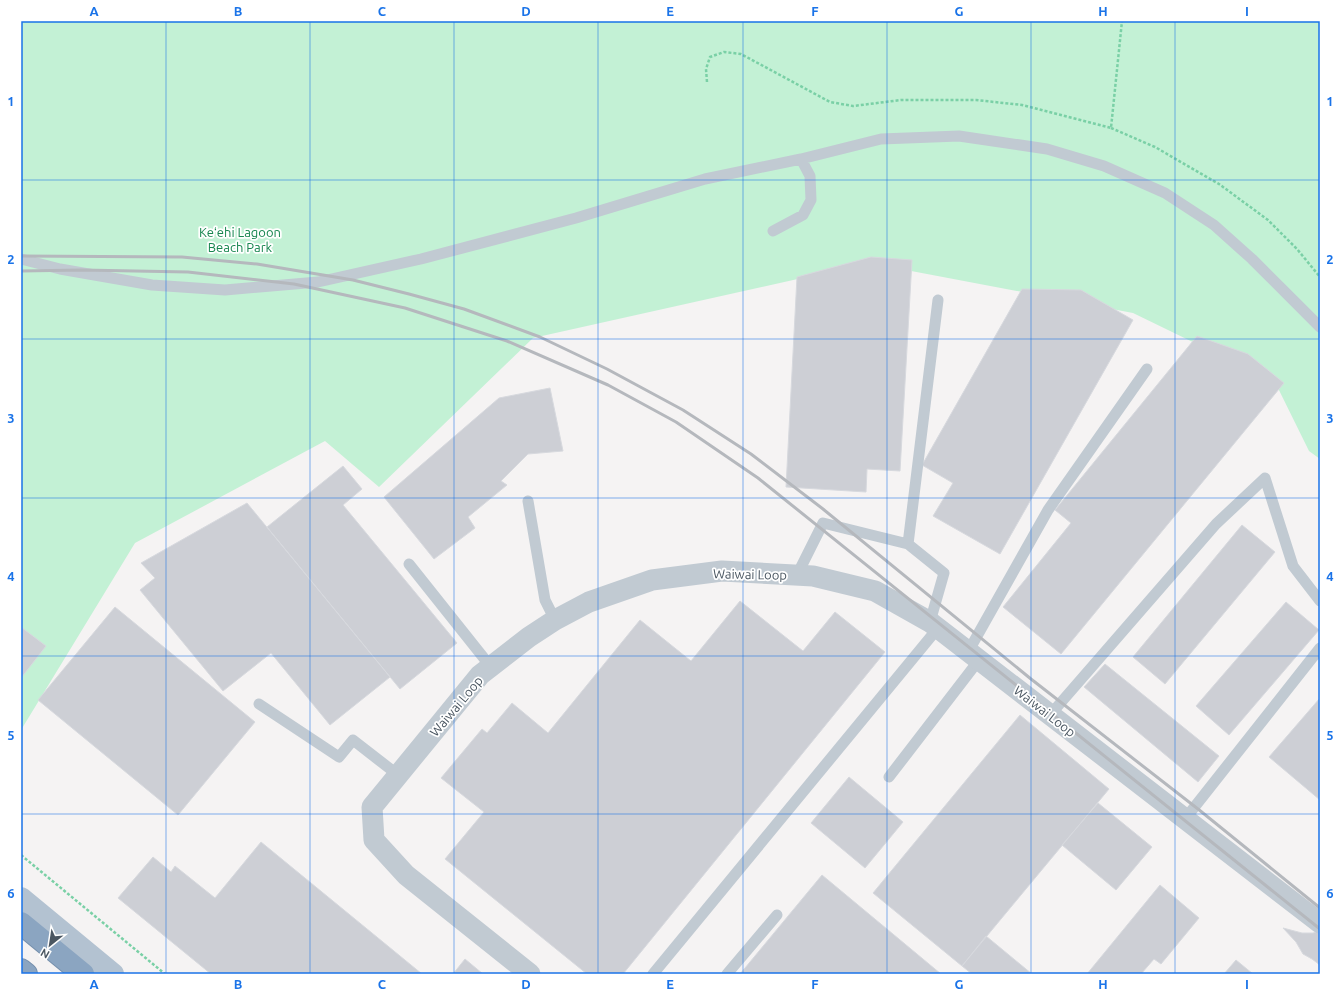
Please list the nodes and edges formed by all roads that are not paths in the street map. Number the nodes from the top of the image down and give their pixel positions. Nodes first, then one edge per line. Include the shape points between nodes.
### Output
1 (801, 158) junction
2 (774, 231) dead end
3 (21, 259) edge
4 (938, 300) dead end
5 (1320, 327) edge
6 (1147, 369) dead end
7 (528, 501) dead end
8 (908, 544) junction
9 (408, 564) dead end
10 (797, 575) junction
11 (1320, 601) edge
12 (555, 620) junction
13 (934, 625) junction
14 (1320, 648) edge
15 (974, 656) junction
16 (491, 667) junction
17 (259, 704) dead end
18 (1050, 715) junction
19 (398, 775) junction
20 (889, 777) dead end
21 (1185, 819) junction
22 (21, 898) edge
23 (778, 915) dead end
24 (21, 923) edge
25 (1320, 923) edge
26 (21, 970) edge
27 (527, 973) edge
28 (26, 974) edge
29 (83, 974) edge
30 (113, 974) edge
31 (653, 974) edge
32 (728, 974) edge

1 - 2 lane via 810,176 812,200 803,215
1 - 3 lane via 705,179 569,220 421,259 318,282 226,290 152,285 60,269
1 - 5 lane via 881,139 960,136 1047,149 1104,166 1165,193 1214,225
4 - 8 lane
6 - 15 lane via 1048,510
7 - 12 lane via 545,600
8 - 10 lane via 823,523
8 - 13 lane via 944,573
9 - 16 lane
10 - 12 street, Waiwai Loop via 722,570 652,580 589,602
10 - 13 street, Waiwai Loop via 813,576 875,590
11 - 18 lane via 1293,566 1265,478 1216,524
12 - 16 street, Waiwai Loop
13 - 15 street, Waiwai Loop
13 - 31 lane
14 - 21 lane
15 - 18 street, Waiwai Loop
15 - 20 lane
16 - 19 street, Waiwai Loop via 480,675
17 - 19 lane via 339,757 353,740
18 - 21 street, Waiwai Loop
19 - 27 street, Waiwai Loop via 372,807 374,840 406,875
21 - 25 street, Waiwai Loop
22 - 30 main road
23 - 32 lane
24 - 29 highway
26 - 28 highway

